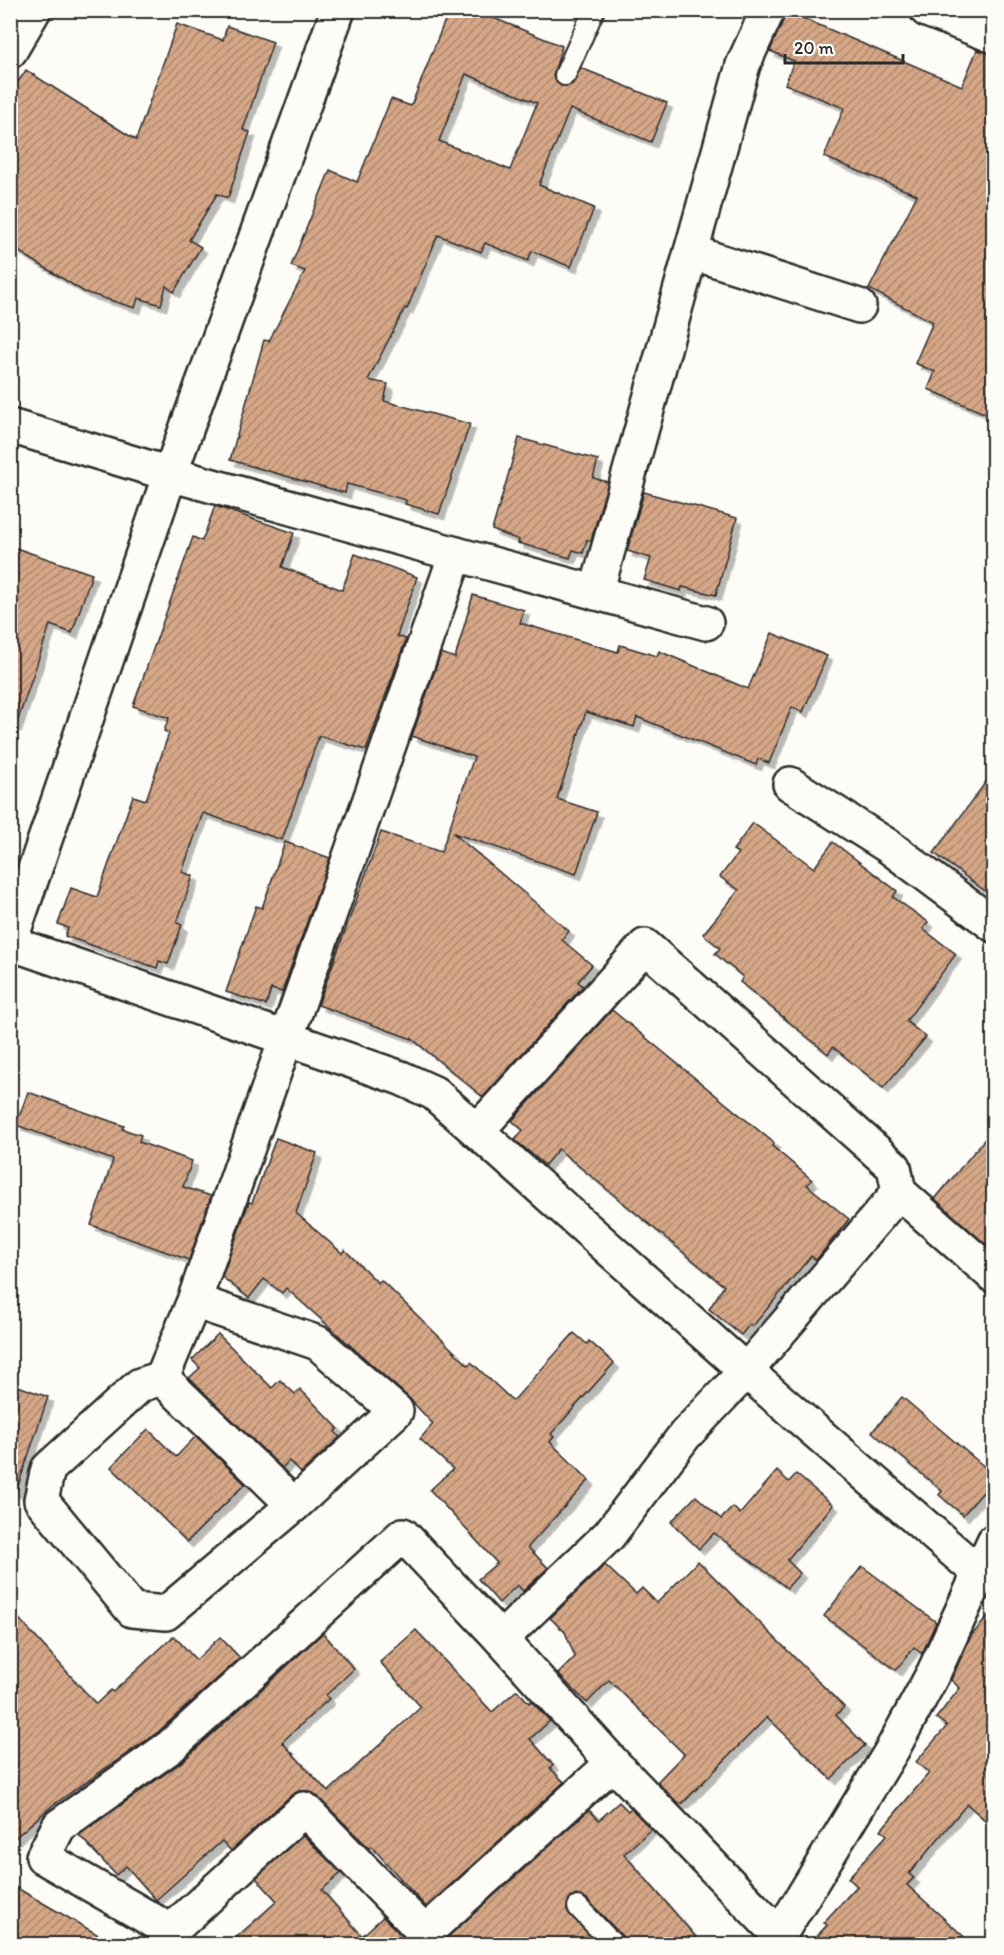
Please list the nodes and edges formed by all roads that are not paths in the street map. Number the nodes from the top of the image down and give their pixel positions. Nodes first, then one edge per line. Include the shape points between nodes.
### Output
1 (34, 10) edge
2 (338, 10) edge
3 (594, 10) edge
4 (768, 10) edge
5 (927, 10) edge
6 (993, 36) edge
7 (10, 51) edge
8 (565, 75) dead end
9 (691, 252) junction
10 (859, 306) dead end
11 (10, 426) edge
12 (170, 474) junction
13 (456, 554) junction
14 (596, 593) junction
15 (706, 623) dead end
16 (790, 784) dead end
17 (993, 926) edge
18 (10, 943) edge
19 (285, 1039) junction
20 (477, 1131) junction
21 (898, 1192) junction
22 (993, 1276) edge
23 (194, 1301) junction
24 (746, 1371) junction
25 (162, 1378) junction
26 (294, 1505) junction
27 (993, 1541) edge
28 (979, 1573) junction
29 (501, 1639) junction
30 (613, 1763) junction
31 (579, 1907) dead end
32 (166, 1938) edge
33 (777, 1940) edge
34 (613, 1944) edge

1 - 7 street
2 - 12 street
3 - 8 lane
4 - 9 street via 743,65
5 - 6 street
9 - 10 street
9 - 14 street
11 - 12 street
12 - 13 street
12 - 18 street
13 - 14 street
13 - 19 street
14 - 15 street
16 - 17 street via 888,846
18 - 19 street
19 - 20 street via 434,1093
19 - 23 street
20 - 21 street via 645,946 894,1167
20 - 24 street
21 - 22 street
21 - 24 street
23 - 25 street
23 - 26 street via 318,1343 396,1411
24 - 28 street
24 - 29 street via 685,1435 609,1535
25 - 26 street
25 - 26 street via 140,1385 48,1469 41,1500 132,1610 166,1613
27 - 28 street
28 - 33 street via 934,1672 892,1750
29 - 30 street
29 - 32 street via 403,1535 170,1746 60,1826 43,1857
30 - 32 street via 425,1934 304,1809
30 - 33 street
31 - 34 lane

